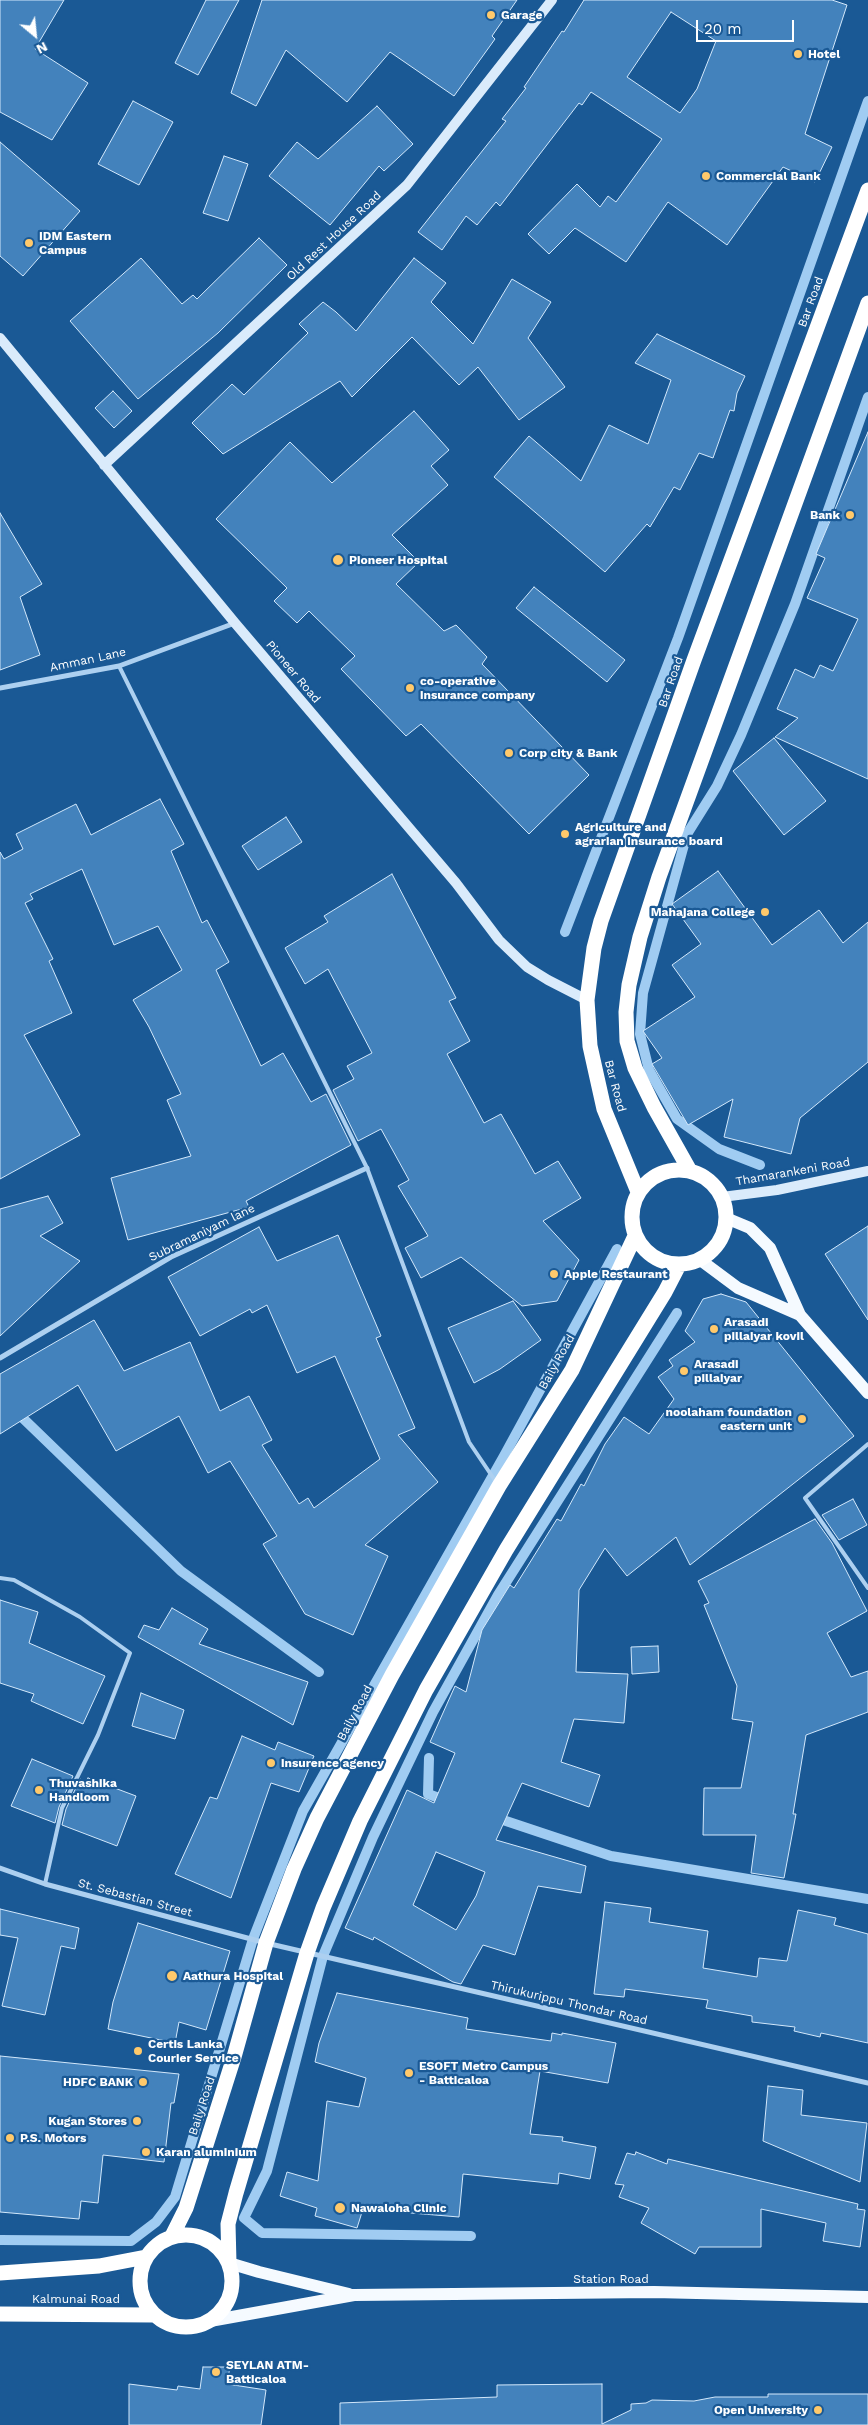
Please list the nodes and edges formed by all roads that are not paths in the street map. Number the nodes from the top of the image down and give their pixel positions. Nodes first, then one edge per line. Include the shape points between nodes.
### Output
1 (552, 0) edge
2 (868, 190) edge
3 (868, 303) edge
4 (0, 338) edge
5 (104, 465) junction
6 (235, 623) junction
7 (119, 666) junction
8 (0, 688) edge
9 (587, 1000) junction
10 (367, 1168) junction
11 (690, 1171) junction
12 (868, 1171) edge
13 (638, 1192) junction
14 (722, 1197) junction
15 (726, 1218) junction
16 (635, 1236) junction
17 (699, 1259) junction
18 (679, 1265) junction
19 (800, 1316) junction
20 (0, 1358) edge
21 (868, 1393) edge
22 (868, 1444) edge
23 (499, 1486) junction
24 (0, 1578) edge
25 (868, 1588) edge
26 (0, 1868) edge
27 (45, 1884) junction
28 (266, 1944) junction
29 (307, 1953) junction
30 (868, 2083) edge
31 (172, 2236) junction
32 (146, 2257) junction
33 (229, 2263) junction
34 (0, 2273) edge
35 (354, 2295) junction
36 (868, 2297) edge
37 (0, 2314) edge
38 (153, 2315) junction
39 (210, 2321) junction

1 - 5 main road, Old Rest House Road via 407,185
2 - 9 highway, Bar Road via 601,921
3 - 11 highway, Bar Road via 658,877 629,985 627,1041 635,1068
4 - 5 main road, Pioneer Road
5 - 6 main road, Pioneer Road
6 - 7 street, Amman Lane
6 - 9 main road, Pioneer Road via 456,883 499,940 527,967
7 - 8 street, Amman Lane
7 - 10 lane
9 - 13 highway, Bar Road via 590,1046 604,1109
10 - 20 street, Subramaniyam lane via 170,1257
10 - 23 lane via 469,1442
11 - 13 highway via 661,1173
11 - 14 highway via 703,1176
12 - 14 main road, Thamarankeni Road via 777,1190
13 - 16 highway via 632,1206
14 - 15 highway
15 - 17 highway via 718,1243
15 - 19 main road via 750,1228 770,1248
16 - 18 highway via 651,1256
16 - 23 highway, Baily Road via 572,1370
17 - 18 highway
17 - 19 main road via 738,1288
18 - 29 highway via 506,1550 426,1690 360,1821
19 - 21 main road
22 - 25 lane via 805,1498
23 - 28 highway, Baily Road via 338,1776 294,1869
24 - 27 lane via 14,1580 80,1617 130,1653 98,1735 62,1808
26 - 27 street, St. Sebastian Street
27 - 28 street, St. Sebastian Street
28 - 29 street, Thirukurippu Thondar Road
28 - 31 highway, Baily Road via 186,2208
29 - 30 street, Thirukurippu Thondar Road
29 - 33 highway via 228,2224
31 - 32 highway via 157,2244
31 - 33 highway via 190,2234 206,2239 220,2249
32 - 34 highway via 99,2266
32 - 38 highway via 139,2287
33 - 35 main road, Station Road
33 - 39 highway via 232,2278 230,2295 222,2310
35 - 36 main road, Station Road via 654,2292
35 - 39 main road, Station Road
37 - 38 highway, Kalmunai Road
38 - 39 highway via 166,2324 180,2327

